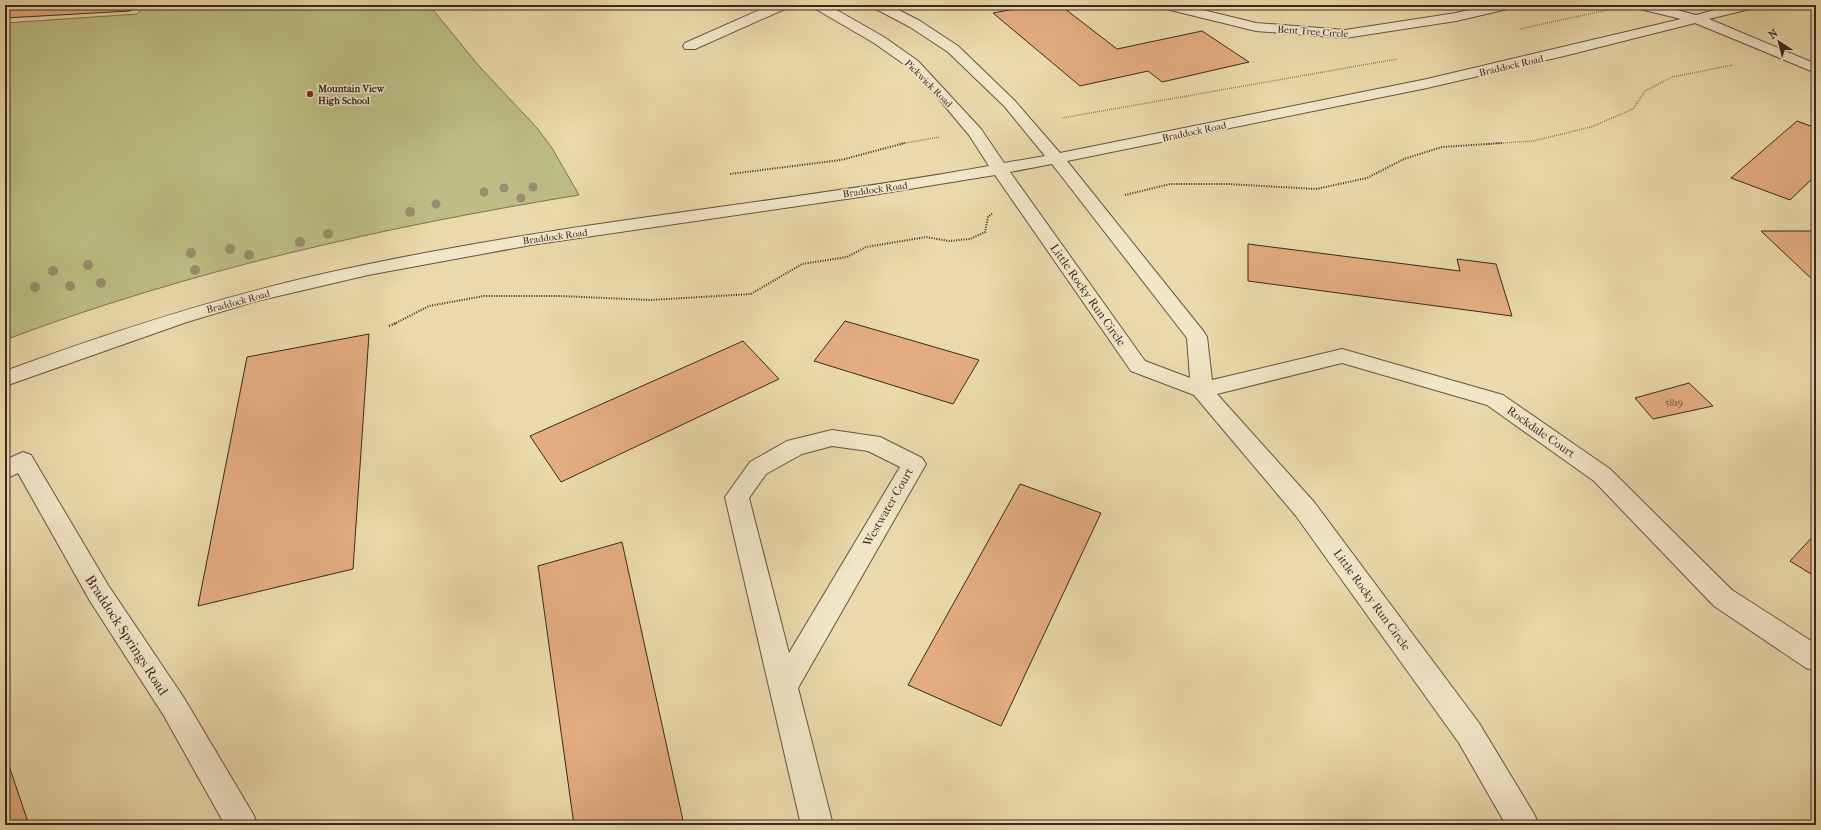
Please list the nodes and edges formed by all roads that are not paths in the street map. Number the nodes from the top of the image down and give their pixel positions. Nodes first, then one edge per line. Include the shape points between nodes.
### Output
1 (782, 5) edge
2 (819, 5) edge
3 (879, 5) edge
4 (1167, 5) edge
5 (1507, 5) edge
6 (1642, 5) edge
7 (1685, 5) edge
8 (1749, 5) edge
9 (1697, 19) junction
10 (690, 46) dead end
11 (1816, 69) edge
12 (1057, 159) junction
13 (999, 169) junction
14 (5, 379) edge
15 (1202, 390) junction
16 (5, 470) edge
17 (1816, 659) edge
18 (783, 688) junction
19 (242, 825) edge
20 (817, 825) edge
21 (1523, 825) edge

1 - 10 street
2 - 13 street, Pickwick Road via 879,40 912,64 943,95 974,132
3 - 12 street via 915,24 953,49 1010,104
4 - 5 street, Bent Tree Circle via 1256,27 1345,34 1456,17
6 - 9 street
7 - 9 street
8 - 9 street, Braddock Road
9 - 11 street
9 - 12 street, Braddock Road via 1448,80
12 - 13 street, Braddock Road
12 - 15 street via 1197,337
13 - 14 street, Braddock Road via 504,243 342,275 284,288 185,316
13 - 15 street, Little Rocky Run Circle via 1138,366
15 - 17 street, Rockdale Court via 1342,356 1495,400 1602,475 1723,598
15 - 21 street, Little Rocky Run Circle via 1305,509 1469,733
16 - 19 street, Braddock Springs Road via 23,462 99,594 174,707
18 - 18 street, Westwater Court via 737,497 758,468 795,447 832,438 872,443 914,464
18 - 20 street, Westwater Court

